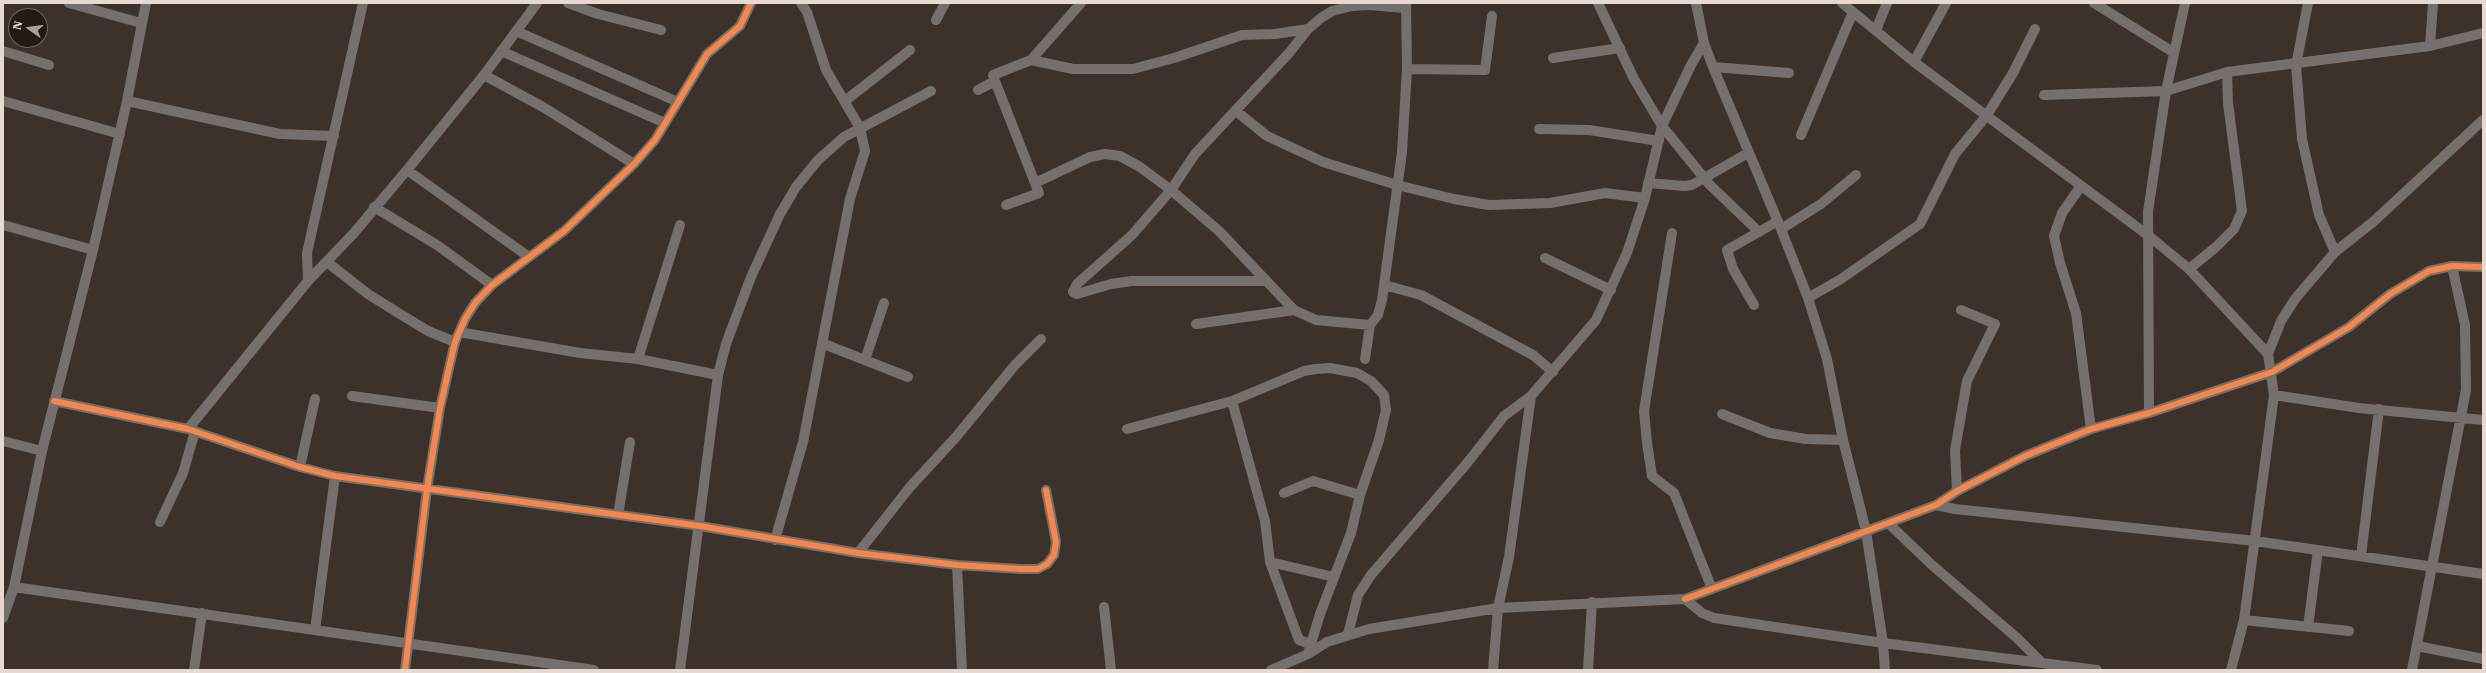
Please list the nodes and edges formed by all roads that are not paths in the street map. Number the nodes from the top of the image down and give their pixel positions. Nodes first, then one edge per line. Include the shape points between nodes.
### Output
1 (69, 3) edge
2 (146, 3) edge
3 (363, 3) edge
4 (537, 3) edge
5 (568, 3) edge
6 (751, 3) edge
7 (801, 3) edge
8 (945, 3) edge
9 (1080, 3) edge
10 (1598, 3) edge
11 (1696, 3) edge
12 (1842, 3) edge
13 (1887, 3) edge
14 (1946, 3) edge
15 (2185, 3) edge
16 (2308, 3) edge
17 (2433, 3) edge
18 (2096, 4) edge
19 (1406, 6) edge
20 (1853, 12) junction
21 (1492, 16) dead end
22 (936, 20) dead end
23 (141, 23) junction
24 (1308, 29) junction
25 (2035, 29) dead end
26 (661, 30) dead end
27 (1876, 30) junction
28 (516, 31) junction
29 (2483, 33) edge
30 (1704, 43) junction
31 (2430, 46) junction
32 (1620, 48) junction
33 (910, 50) dead end
34 (3, 51) edge
35 (501, 52) junction
36 (2173, 52) junction
37 (1553, 58) dead end
38 (1031, 60) junction
39 (1914, 62) junction
40 (49, 64) dead end
41 (2296, 65) junction
42 (1713, 67) junction
43 (1407, 69) junction
44 (2227, 72) junction
45 (1789, 73) dead end
46 (484, 75) junction
47 (995, 81) junction
48 (978, 90) dead end
49 (930, 91) dead end
50 (2166, 91) junction
51 (2044, 95) dead end
52 (845, 100) junction
53 (3, 101) edge
54 (127, 101) junction
55 (678, 102) junction
56 (1236, 111) junction
57 (1987, 115) junction
58 (2483, 120) edge
59 (665, 123) junction
60 (1662, 126) junction
61 (860, 128) junction
62 (1539, 129) dead end
63 (120, 134) junction
64 (1801, 134) dead end
65 (334, 136) junction
66 (1659, 141) junction
67 (1748, 153) junction
68 (634, 164) junction
69 (407, 170) junction
70 (1856, 175) dead end
71 (1705, 179) junction
72 (1648, 183) junction
73 (1036, 184) junction
74 (1397, 185) junction
75 (2081, 186) junction
76 (1171, 190) junction
77 (1645, 198) junction
78 (1006, 205) dead end
79 (374, 207) junction
80 (3, 225) edge
81 (680, 225) dead end
82 (1780, 225) junction
83 (1759, 232) junction
84 (1672, 233) dead end
85 (2149, 236) junction
86 (93, 250) junction
87 (2335, 252) junction
88 (529, 257) junction
89 (1545, 258) dead end
90 (327, 262) junction
91 (2452, 266) junction
92 (2483, 267) edge
93 (2189, 269) junction
94 (308, 281) junction
95 (1266, 281) junction
96 (1384, 285) junction
97 (492, 286) junction
98 (1611, 290) junction
99 (1808, 298) junction
100 (884, 303) dead end
101 (1754, 305) dead end
102 (1294, 310) junction
103 (1960, 310) dead end
104 (1196, 324) dead end
105 (1370, 326) junction
106 (459, 332) junction
107 (1041, 339) dead end
108 (454, 342) junction
109 (824, 344) junction
110 (2268, 354) junction
111 (638, 359) junction
112 (1365, 359) dead end
113 (865, 360) junction
114 (1553, 372) junction
115 (2272, 372) junction
116 (718, 375) junction
117 (908, 377) dead end
118 (2274, 395) junction
119 (352, 396) dead end
120 (1531, 396) junction
121 (315, 399) dead end
122 (54, 401) junction
123 (1232, 401) junction
124 (440, 408) junction
125 (2379, 409) junction
126 (2149, 413) junction
127 (1722, 414) dead end
128 (2462, 417) junction
129 (2483, 420) edge
130 (1127, 429) dead end
131 (2091, 429) junction
132 (191, 430) junction
133 (1843, 440) junction
134 (3, 441) edge
135 (630, 442) dead end
136 (42, 451) junction
137 (300, 467) junction
138 (336, 476) junction
139 (427, 489) junction
140 (1046, 490) dead end
141 (1957, 491) junction
142 (1284, 493) dead end
143 (1360, 495) junction
144 (1936, 505) junction
145 (618, 515) junction
146 (160, 522) dead end
147 (1888, 523) junction
148 (700, 526) junction
149 (1866, 531) junction
150 (775, 540) junction
151 (2255, 541) junction
152 (2318, 550) junction
153 (858, 553) junction
154 (2361, 556) junction
155 (1270, 562) junction
156 (957, 565) junction
157 (2432, 567) junction
158 (2483, 574) edge
159 (1334, 577) junction
160 (14, 587) junction
161 (1712, 589) junction
162 (1685, 598) junction
163 (1592, 602) junction
164 (1104, 607) dead end
165 (1498, 608) junction
166 (202, 613) junction
167 (3, 618) edge
168 (2244, 620) junction
169 (2308, 627) junction
170 (315, 630) junction
171 (2349, 630) dead end
172 (1348, 634) junction
173 (408, 643) junction
174 (1883, 643) junction
175 (2417, 646) junction
176 (1309, 649) junction
177 (2483, 659) edge
178 (2042, 663) junction
179 (194, 670) edge
180 (405, 670) edge
181 (594, 670) edge
182 (680, 670) edge
183 (962, 670) edge
184 (1111, 670) edge
185 (1271, 670) edge
186 (1493, 670) edge
187 (1588, 670) edge
188 (1885, 670) edge
189 (2097, 670) edge
190 (2231, 670) edge
191 (2412, 670) edge

1 - 23 street
2 - 23 street
3 - 65 street
4 - 28 street
5 - 26 street via 598,14
6 - 55 street via 740,26 707,54
7 - 52 street via 807,12 826,70
8 - 22 street
9 - 38 street
10 - 32 street
11 - 30 street
12 - 20 street
13 - 27 street
14 - 39 street
15 - 36 street
16 - 41 street
17 - 31 street
18 - 36 street
19 - 24 street via 1352,6 1332,11
19 - 43 street
20 - 27 street
20 - 64 street
21 - 43 street via 1485,70
23 - 54 street
24 - 38 street via 1242,35 1133,69 1073,69
24 - 56 street
25 - 57 street via 2013,73
27 - 39 street
28 - 35 street
28 - 55 street
29 - 31 street
30 - 42 street
30 - 60 street
31 - 41 street
32 - 37 street
32 - 60 street via 1634,79
33 - 52 street
34 - 40 street
35 - 46 street
35 - 59 street
36 - 50 street
38 - 47 street via 993,75
39 - 57 street
41 - 44 street
41 - 87 street via 2302,139 2310,179 2319,215
42 - 45 street
42 - 67 street
43 - 74 street
44 - 50 street
44 - 93 street via 2228,103 2242,211 2234,228
46 - 68 street via 543,107
46 - 69 street
47 - 48 street
47 - 73 street
49 - 61 street
50 - 51 street
50 - 85 street via 2148,212
52 - 61 street
53 - 63 street
54 - 63 street
54 - 65 street via 280,134
55 - 59 street
56 - 74 street via 1262,133 1281,144 1324,162
56 - 76 street via 1195,154
57 - 75 street
57 - 99 street via 1955,154 1920,224
58 - 87 street via 2373,222
59 - 68 street via 655,140
60 - 66 street
60 - 71 street
61 - 109 street via 865,151 850,199
61 - 116 street via 844,137 818,160 796,187 780,214 726,344
62 - 66 street via 1589,130
63 - 86 street
65 - 94 street via 306,253
66 - 72 street
67 - 71 street
67 - 82 street
68 - 88 street via 564,231
69 - 79 street
69 - 88 street
70 - 82 street via 1821,204
71 - 72 street via 1685,186
71 - 83 street
72 - 77 street
73 - 76 street via 1090,157 1104,154 1120,156 1132,162
73 - 78 street via 1039,193
74 - 77 street via 1488,205 1550,203 1605,193
74 - 96 street
75 - 85 street
75 - 131 street via 2062,213 2054,236 2076,313
76 - 95 street via 1219,231
76 - 95 street via 1132,235 1077,284 1073,292 1077,294 1132,281
77 - 98 street
79 - 90 street
79 - 97 street via 436,245
80 - 86 street
81 - 111 street
82 - 83 street
82 - 99 street
83 - 101 street via 1731,247 1726,253
84 - 161 street via 1644,411 1647,443 1652,476 1674,493
85 - 93 street
85 - 126 street
86 - 122 street
87 - 110 street via 2295,299 2281,321
88 - 97 street
89 - 98 street
90 - 94 street
90 - 108 street via 368,294 428,331
91 - 92 street
91 - 115 street via 2429,271 2410,282 2349,327
91 - 128 street via 2464,325 2466,390
93 - 110 street
94 - 132 street
95 - 102 street
96 - 105 street via 1378,315
96 - 114 street via 1421,295 1533,355
97 - 106 street via 475,303
98 - 114 street via 1596,320
99 - 133 street via 1828,359
100 - 113 street
102 - 104 street
102 - 105 street via 1316,320
103 - 141 street via 1995,324 1967,381 1955,450
105 - 112 street
106 - 108 street
106 - 111 street via 580,353
107 - 153 street via 1015,365 956,437 910,487
108 - 124 street
109 - 113 street
109 - 150 street via 803,442
110 - 115 street
111 - 116 street
113 - 117 street
114 - 120 street
115 - 118 street
115 - 126 street
116 - 148 street
118 - 125 street
118 - 151 street
119 - 124 street
120 - 165 street via 1508,563
120 - 172 street via 1504,416 1371,575 1358,595
121 - 137 street
122 - 132 street
122 - 136 street
123 - 130 street
123 - 143 street via 1304,371 1316,369 1330,368 1357,373 1371,381 1384,395 1386,410 1379,440
123 - 155 street via 1265,521
124 - 139 street
125 - 128 street
125 - 154 street
126 - 131 street
127 - 133 street via 1770,433 1806,439
128 - 129 street
128 - 157 street
131 - 141 street via 2025,456
132 - 137 street
132 - 146 street via 182,472
133 - 149 street
134 - 136 street
135 - 145 street
136 - 160 street
137 - 138 street
138 - 139 street
138 - 170 street
139 - 145 street
139 - 173 street
140 - 156 street via 1056,542 1054,555 1047,564 1038,569
141 - 144 street
142 - 143 street via 1313,481
143 - 159 street via 1351,533
144 - 147 street
144 - 151 street
145 - 148 street
147 - 149 street
147 - 178 street via 1932,566 2017,638
148 - 150 street
148 - 182 street
149 - 161 street
149 - 174 street
150 - 153 street
151 - 152 street
151 - 168 street
152 - 154 street
152 - 169 street
153 - 156 street
154 - 157 street
155 - 159 street
155 - 176 street via 1299,640
156 - 183 street
157 - 158 street
157 - 175 street
159 - 176 street
160 - 166 street
160 - 167 street
161 - 162 street
162 - 163 street
162 - 174 street via 1702,613 1714,618
163 - 165 street
163 - 187 street
164 - 184 street
165 - 172 street
165 - 186 street
166 - 170 street
166 - 179 street
168 - 169 street
168 - 190 street
169 - 171 street
170 - 173 street
172 - 176 street
173 - 180 street
173 - 181 street
174 - 178 street
174 - 188 street
175 - 177 street
175 - 191 street
176 - 185 street
178 - 189 street

